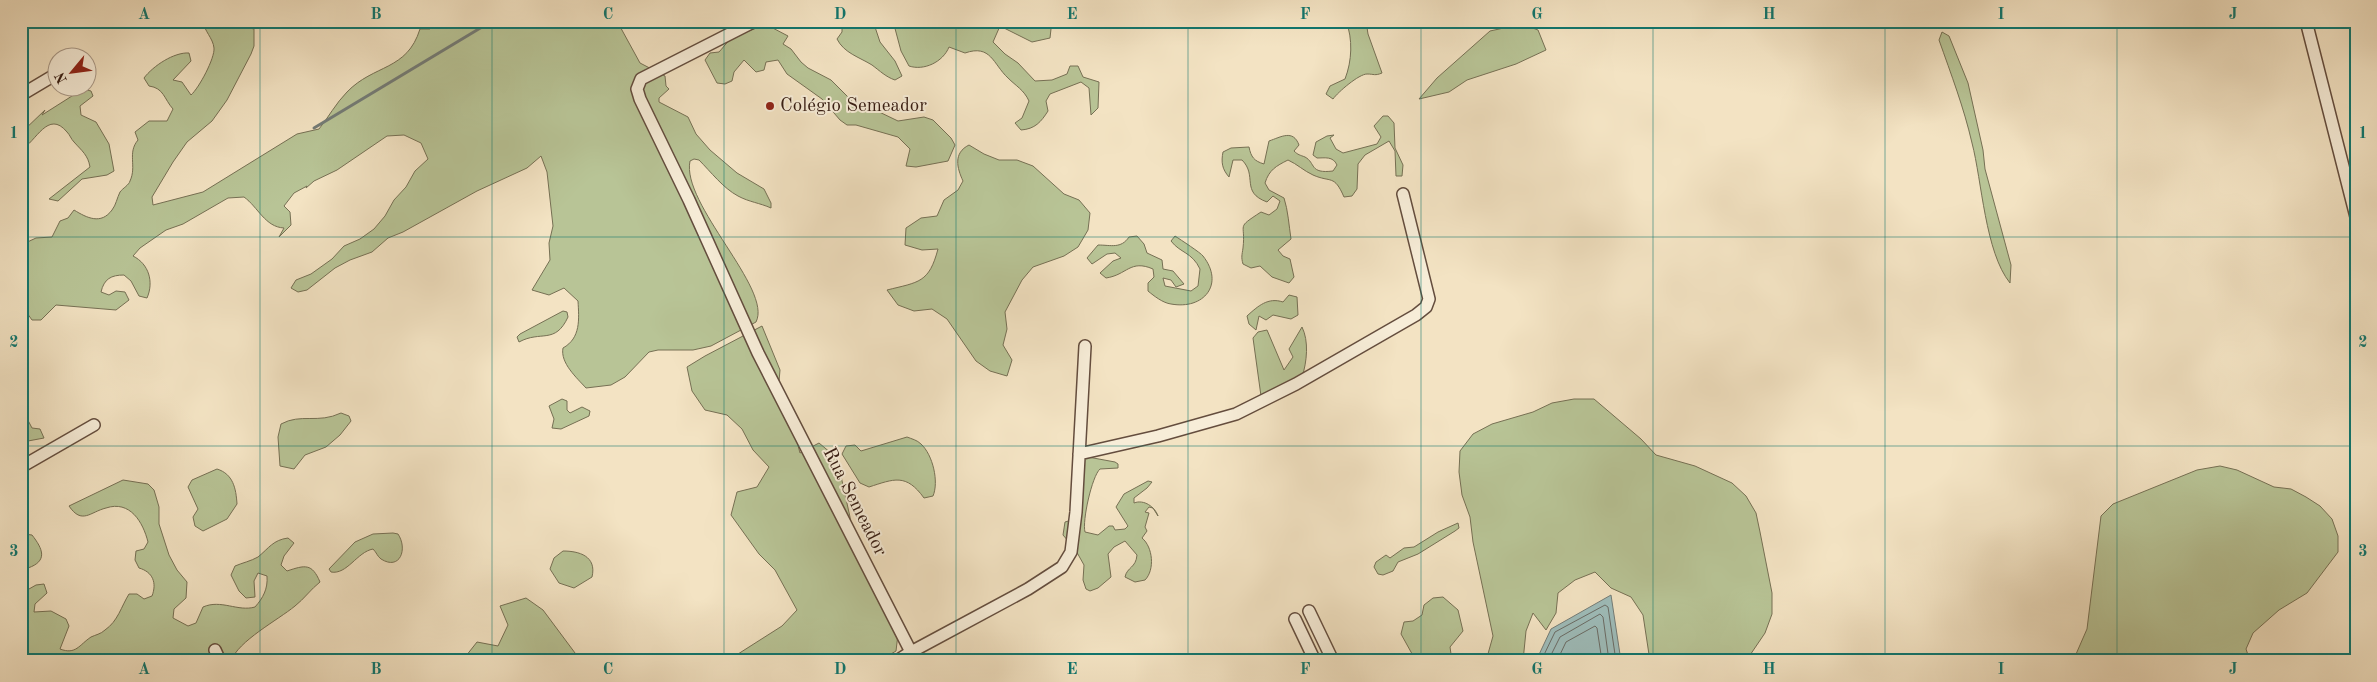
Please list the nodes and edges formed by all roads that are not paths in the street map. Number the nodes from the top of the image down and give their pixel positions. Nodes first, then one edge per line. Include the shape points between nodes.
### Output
1 (755, 21) edge
2 (2306, 21) edge
3 (48, 79) edge
4 (21, 95) edge
5 (1403, 194) dead end
6 (2356, 218) edge
7 (1085, 346) dead end
8 (94, 425) dead end
9 (1079, 454) junction
10 (21, 467) edge
11 (1309, 612) dead end
12 (1295, 619) dead end
13 (911, 652) junction
14 (897, 661) edge
15 (1315, 661) edge
16 (1333, 661) edge

1 - 13 street, Rua Semeador via 641,79 637,89 758,353
2 - 6 street
3 - 4 street
5 - 9 street via 1429,299 1426,307 1296,384 1236,414
7 - 9 street
8 - 10 street
9 - 13 street via 1073,542 1062,567
11 - 16 street
12 - 15 street
13 - 14 street

